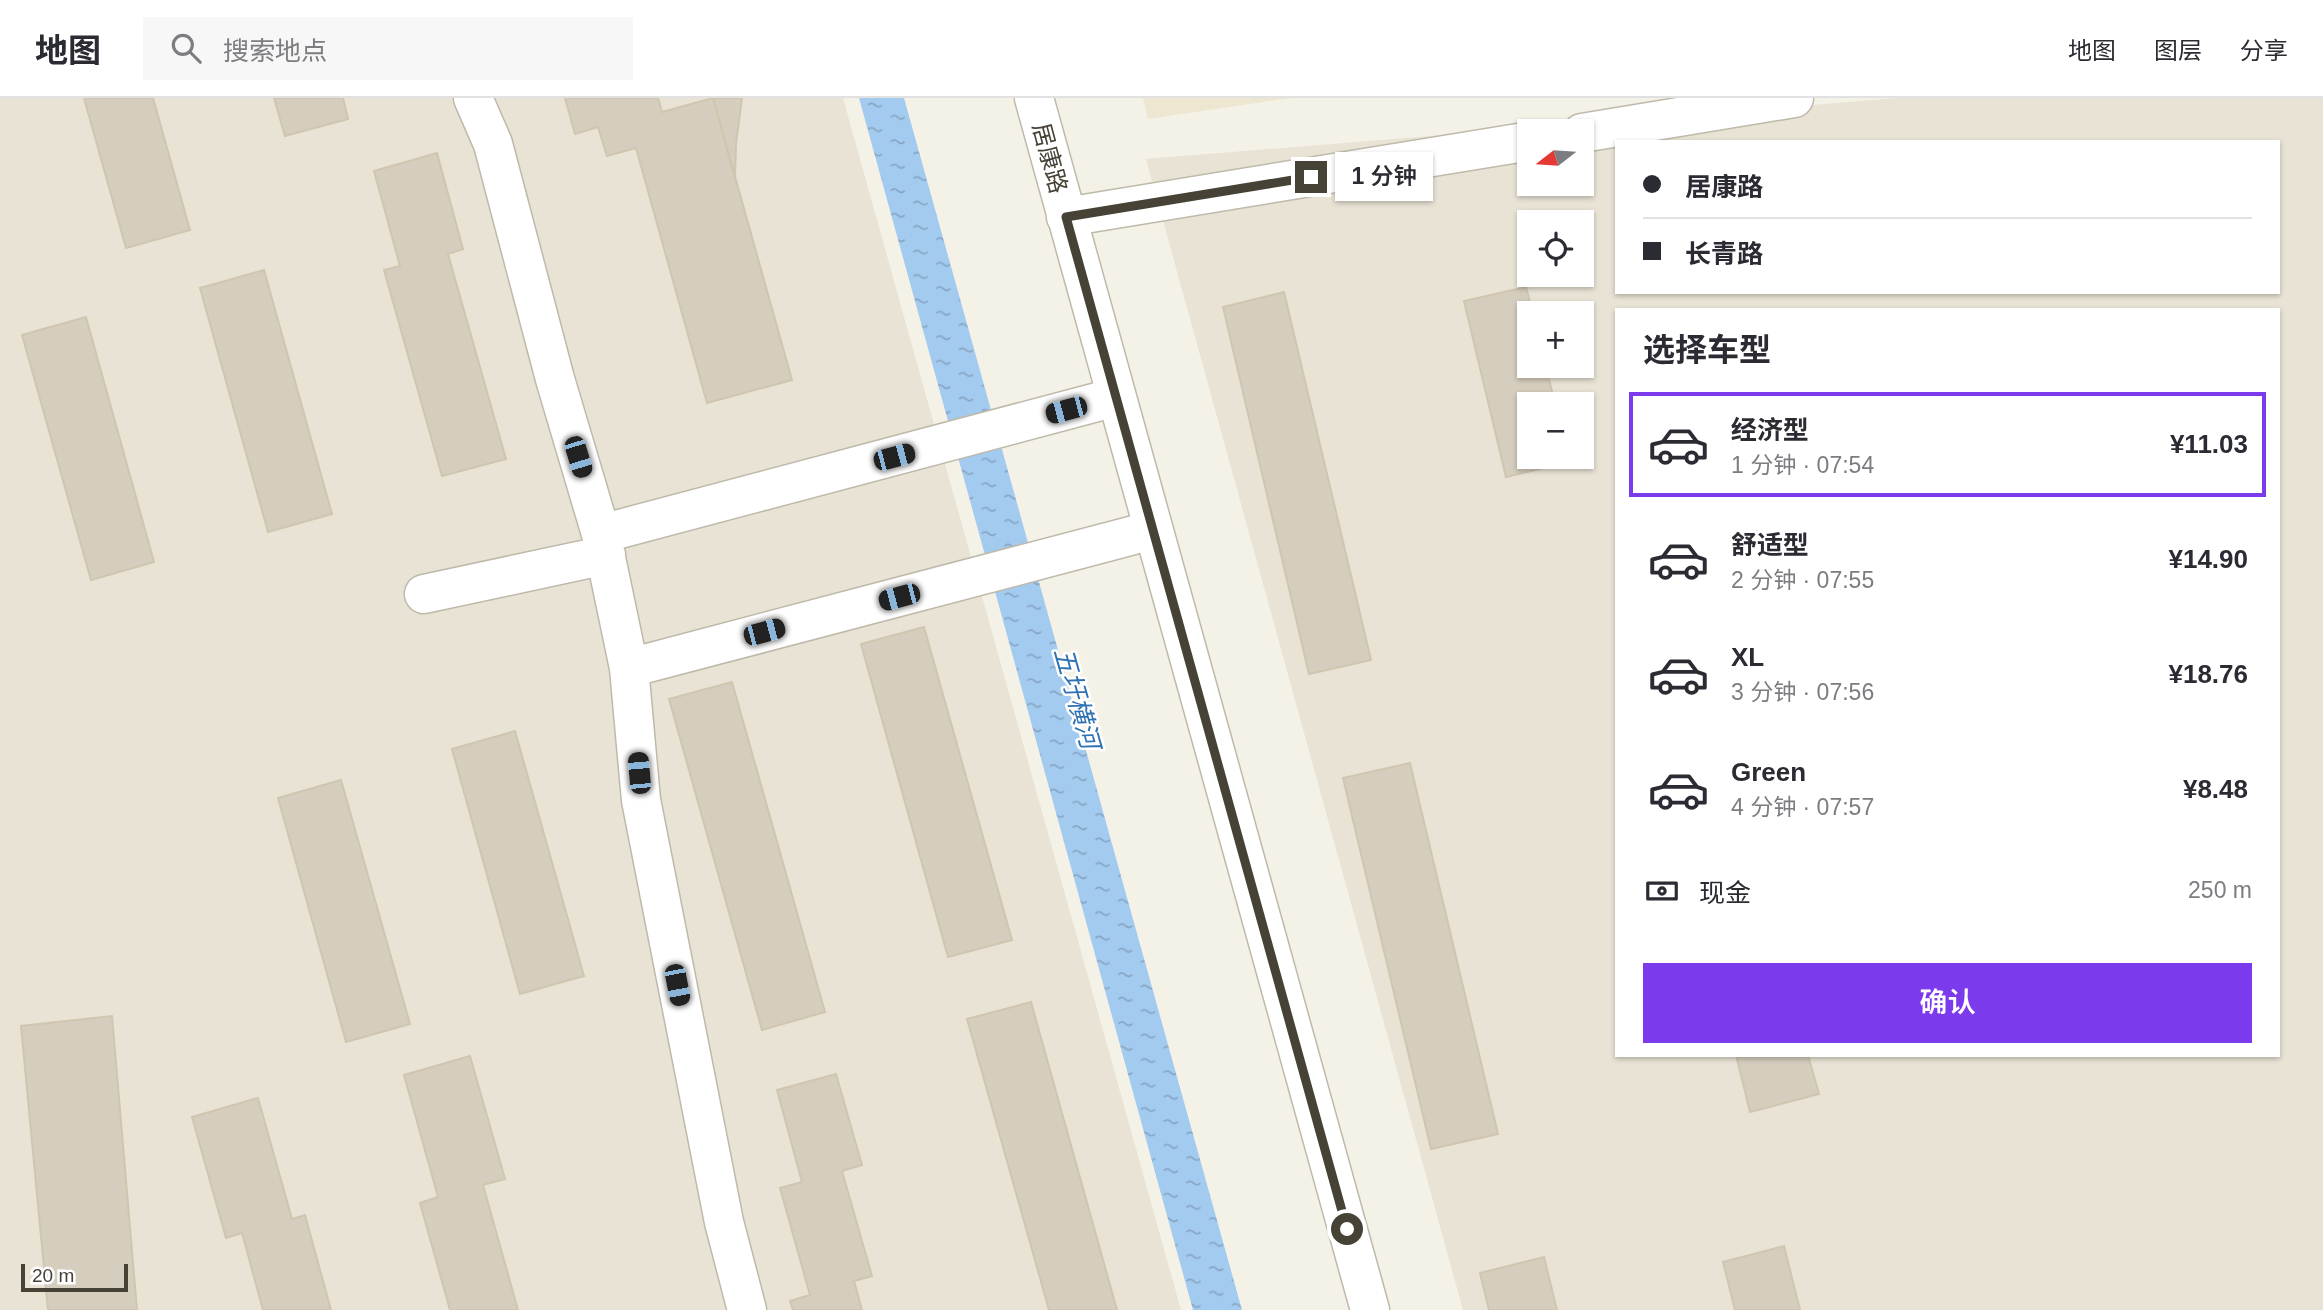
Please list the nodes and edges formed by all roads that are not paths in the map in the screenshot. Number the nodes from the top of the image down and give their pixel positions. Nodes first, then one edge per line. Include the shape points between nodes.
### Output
1 (473, 98) edge
2 (1034, 98) edge
3 (1794, 98) edge
4 (1594, 131) edge
5 (1517, 143) edge
6 (1066, 217) junction
7 (1116, 397) junction
8 (1153, 530) junction
9 (604, 545) junction
10 (424, 594) dead end
11 (629, 668) junction
12 (747, 1310) edge
13 (1370, 1310) edge

1 - 9 street via 493,144
2 - 6 street, 居康路
3 - 4 street
5 - 6 street
6 - 7 street, 居康路
7 - 8 street, 居康路
7 - 9 street
8 - 11 street
8 - 13 street, 居康路
9 - 10 street
9 - 11 street
11 - 12 street via 641,800 723,1222

